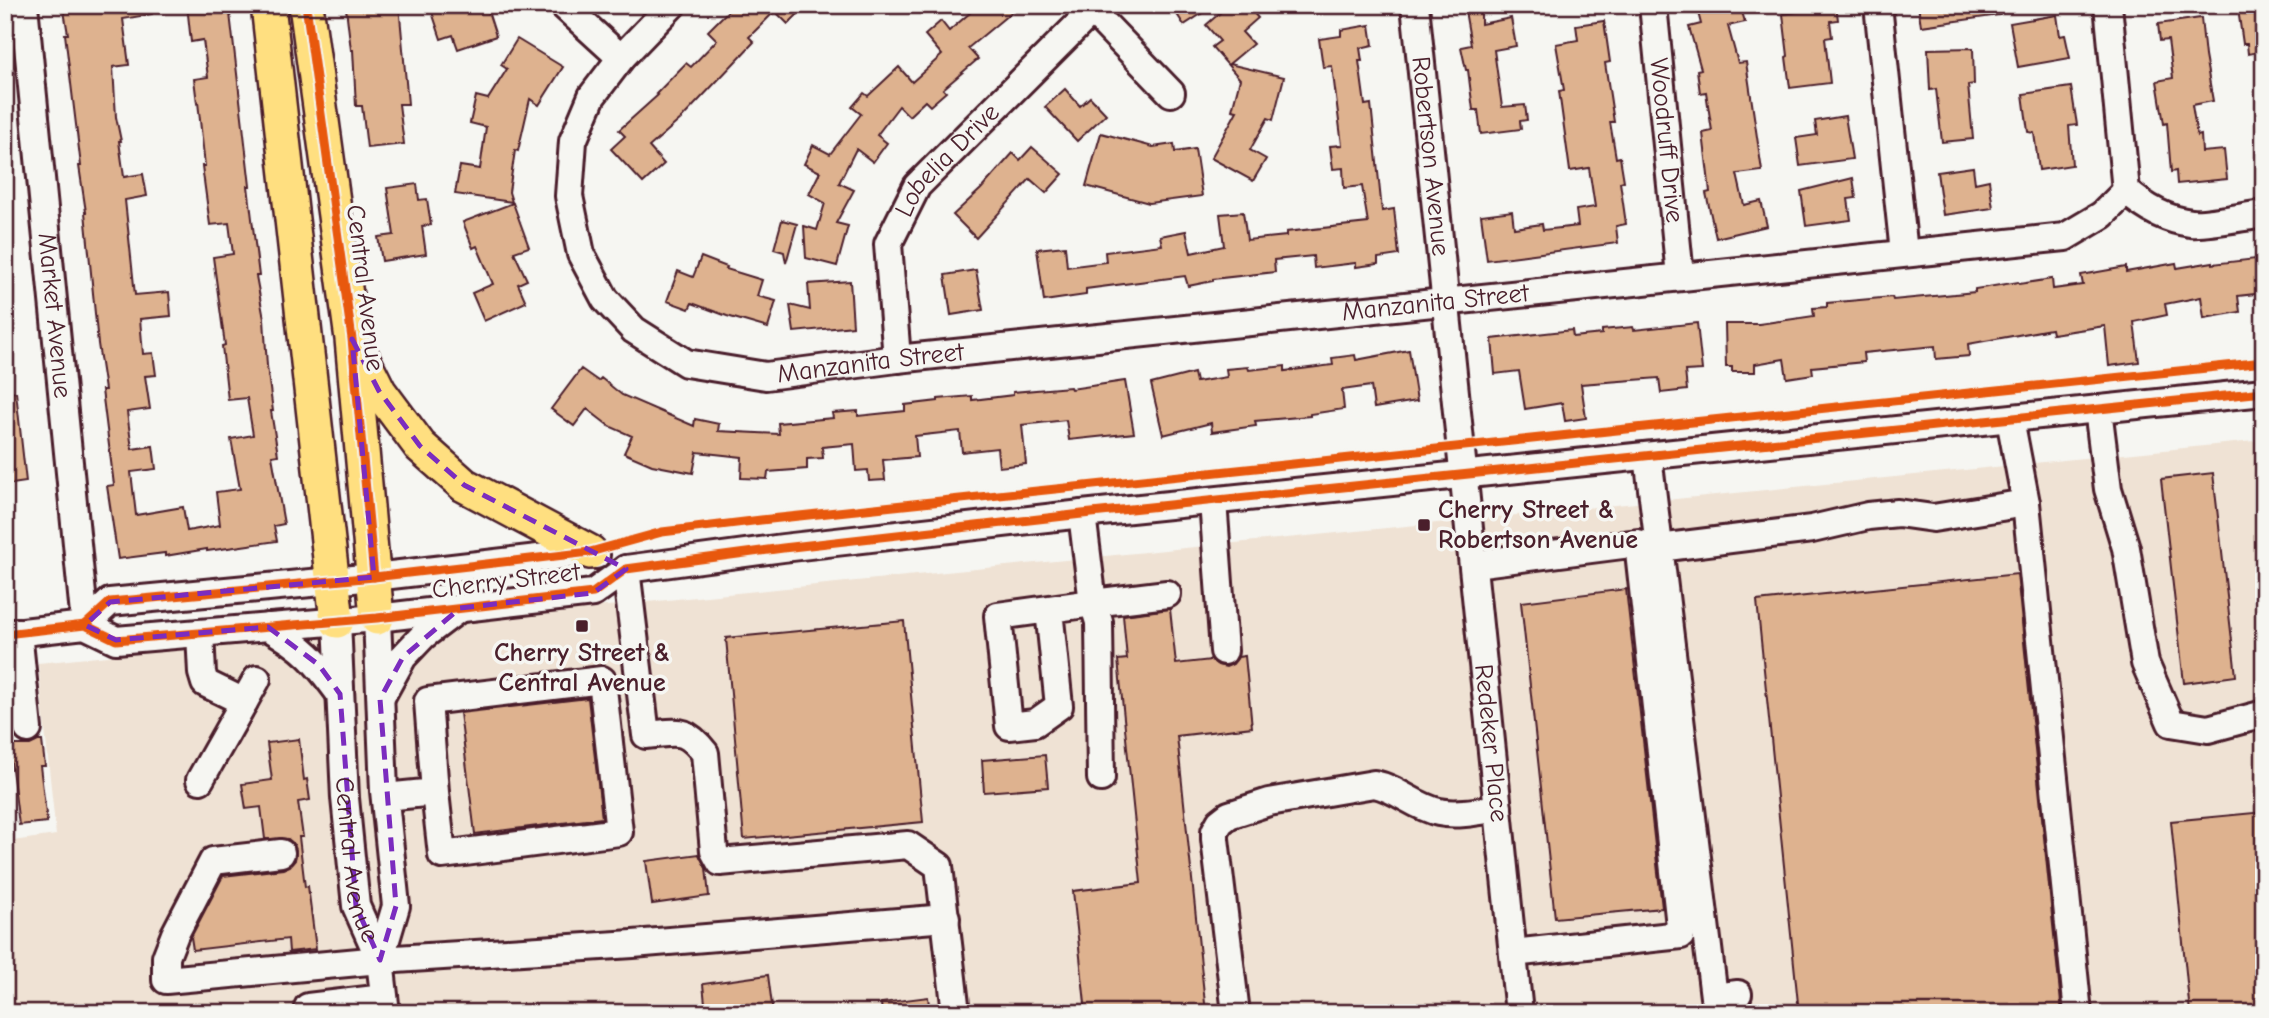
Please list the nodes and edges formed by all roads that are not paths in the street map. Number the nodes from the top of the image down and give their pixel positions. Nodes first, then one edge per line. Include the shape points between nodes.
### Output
1 (24, 5) edge
2 (268, 5) edge
3 (306, 5) edge
4 (563, 5) edge
5 (672, 5) edge
6 (1415, 5) edge
7 (1653, 5) edge
8 (1878, 5) edge
9 (2108, 5) edge
10 (1095, 8) edge
11 (621, 58) junction
12 (1171, 93) dead end
13 (2126, 191) junction
14 (2264, 214) edge
15 (1904, 253) junction
16 (1680, 276) junction
17 (1447, 300) junction
18 (352, 339) junction
19 (897, 359) junction
20 (2264, 392) edge
21 (2098, 409) junction
22 (2011, 419) junction
23 (1648, 456) junction
24 (1465, 475) junction
25 (1213, 501) junction
26 (2026, 503) junction
27 (1082, 514) junction
28 (1659, 548) junction
29 (590, 552) junction
30 (1474, 564) junction
31 (626, 569) junction
32 (374, 576) junction
33 (332, 579) junction
34 (1167, 594) dead end
35 (1093, 603) junction
36 (460, 608) junction
37 (1049, 610) dead end
38 (377, 618) junction
39 (337, 621) junction
40 (85, 625) junction
41 (268, 627) junction
42 (11, 633) edge
43 (200, 633) junction
44 (1224, 651) dead end
45 (257, 679) dead end
46 (340, 694) junction
47 (380, 699) junction
48 (244, 702) junction
49 (2264, 714) edge
50 (28, 729) dead end
51 (1101, 778) dead end
52 (200, 780) dead end
53 (435, 792) junction
54 (385, 797) junction
55 (1499, 808) junction
56 (281, 853) dead end
57 (946, 918) junction
58 (1513, 953) junction
59 (380, 960) junction
60 (1738, 994) dead end
61 (385, 1005) edge
62 (309, 1013) edge
63 (956, 1013) edge
64 (1236, 1013) edge
65 (1519, 1013) edge
66 (2078, 1013) edge

1 - 40 street, Market Avenue
2 - 33 main road, Central Avenue
3 - 18 main road, Central Avenue
4 - 11 street
5 - 11 street, Manzanita Street
6 - 17 street, Robertson Avenue
7 - 16 street, Woodruff Drive
8 - 15 street
9 - 13 street
10 - 12 street
10 - 19 street, Lobelia Drive via 917,186 888,244
11 - 19 street, Manzanita Street via 592,96 573,141 569,196 581,254 605,299 634,330 685,363 766,376
13 - 14 street via 2157,213 2192,223
13 - 15 street, Manzanita Street via 2102,215 2065,237
15 - 16 street, Manzanita Street
16 - 17 street, Manzanita Street
17 - 19 street, Manzanita Street
17 - 24 street, Robertson Avenue
18 - 29 main road via 379,391 420,446 464,485
18 - 32 main road, Central Avenue
20 - 21 street, Cherry Street
21 - 22 street, Cherry Street
21 - 49 street via 2108,489 2126,548 2145,663 2171,723 2208,729
22 - 23 street, Cherry Street
22 - 26 street
23 - 24 street, Cherry Street
23 - 28 street
24 - 25 street, Cherry Street
24 - 30 street, Redeker Place
25 - 27 street, Cherry Street
25 - 44 street
26 - 28 street via 1933,518 1898,513 1868,516 1812,529
26 - 66 street
27 - 31 street, Cherry Street
27 - 35 street
28 - 60 street via 1714,997
29 - 31 street, Cherry Street
29 - 32 street, Cherry Street
30 - 55 street, Redeker Place
30 - 58 street via 1638,543 1681,935
31 - 36 street, Cherry Street via 593,593
31 - 57 street via 646,735 683,732 705,753 714,851 720,862 908,845 939,866
32 - 33 street, Cherry Street
32 - 38 main road, Central Avenue
33 - 39 main road, Central Avenue
33 - 40 street, Cherry Street via 110,602
34 - 35 street
35 - 37 street
35 - 51 street via 1099,622
36 - 38 street, Cherry Street
36 - 47 street via 403,657
38 - 39 street, Cherry Street
38 - 47 street, Central Avenue
39 - 41 street, Cherry Street
39 - 46 street, Central Avenue
40 - 42 street
40 - 43 street, Cherry Street via 116,640
41 - 43 street, Cherry Street
41 - 46 street via 306,652
42 - 50 street
43 - 48 street via 205,683
45 - 48 street
46 - 59 street, Central Avenue via 356,906
47 - 54 street, Central Avenue
48 - 52 street
53 - 53 street via 428,701 602,680 619,832 442,855
53 - 54 street
54 - 59 street, Central Avenue via 396,906
55 - 58 street, Redeker Place
55 - 64 street via 1438,812 1374,784 1269,802 1220,822 1215,839
56 - 59 street via 213,861 175,934 166,957 166,980
57 - 59 street
57 - 63 street
58 - 65 street, Redeker Place
59 - 61 street, Central Avenue
61 - 62 street via 308,1007

